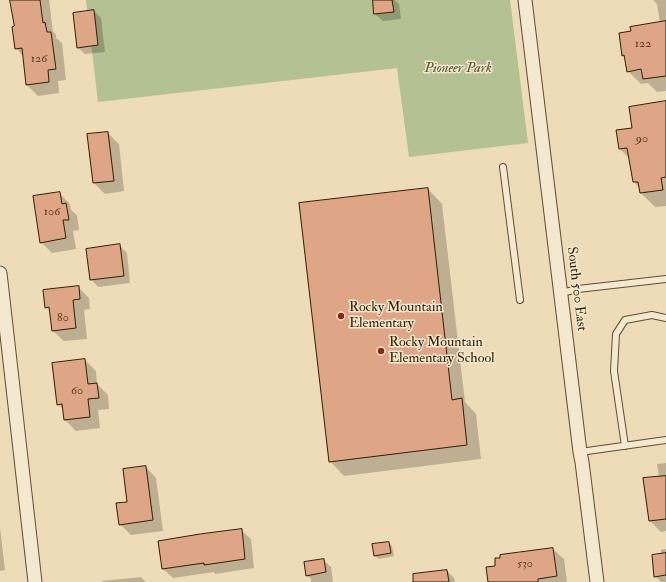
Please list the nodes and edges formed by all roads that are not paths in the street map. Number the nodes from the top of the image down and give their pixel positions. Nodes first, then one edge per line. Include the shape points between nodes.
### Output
1 (525, 0) edge
2 (503, 167) dead end
3 (0, 273) edge
4 (666, 279) edge
5 (560, 294) junction
6 (520, 300) dead end
7 (666, 318) edge
8 (666, 440) edge
9 (625, 446) junction
10 (580, 452) junction
11 (35, 582) edge
12 (596, 582) edge

1 - 5 street, South 500 East
2 - 6 lane
3 - 11 street
4 - 5 lane via 578,289
5 - 10 street, South 500 East
7 - 9 lane via 652,315 625,320 616,334 614,371
8 - 9 lane
9 - 10 lane
10 - 12 street, South 500 East

